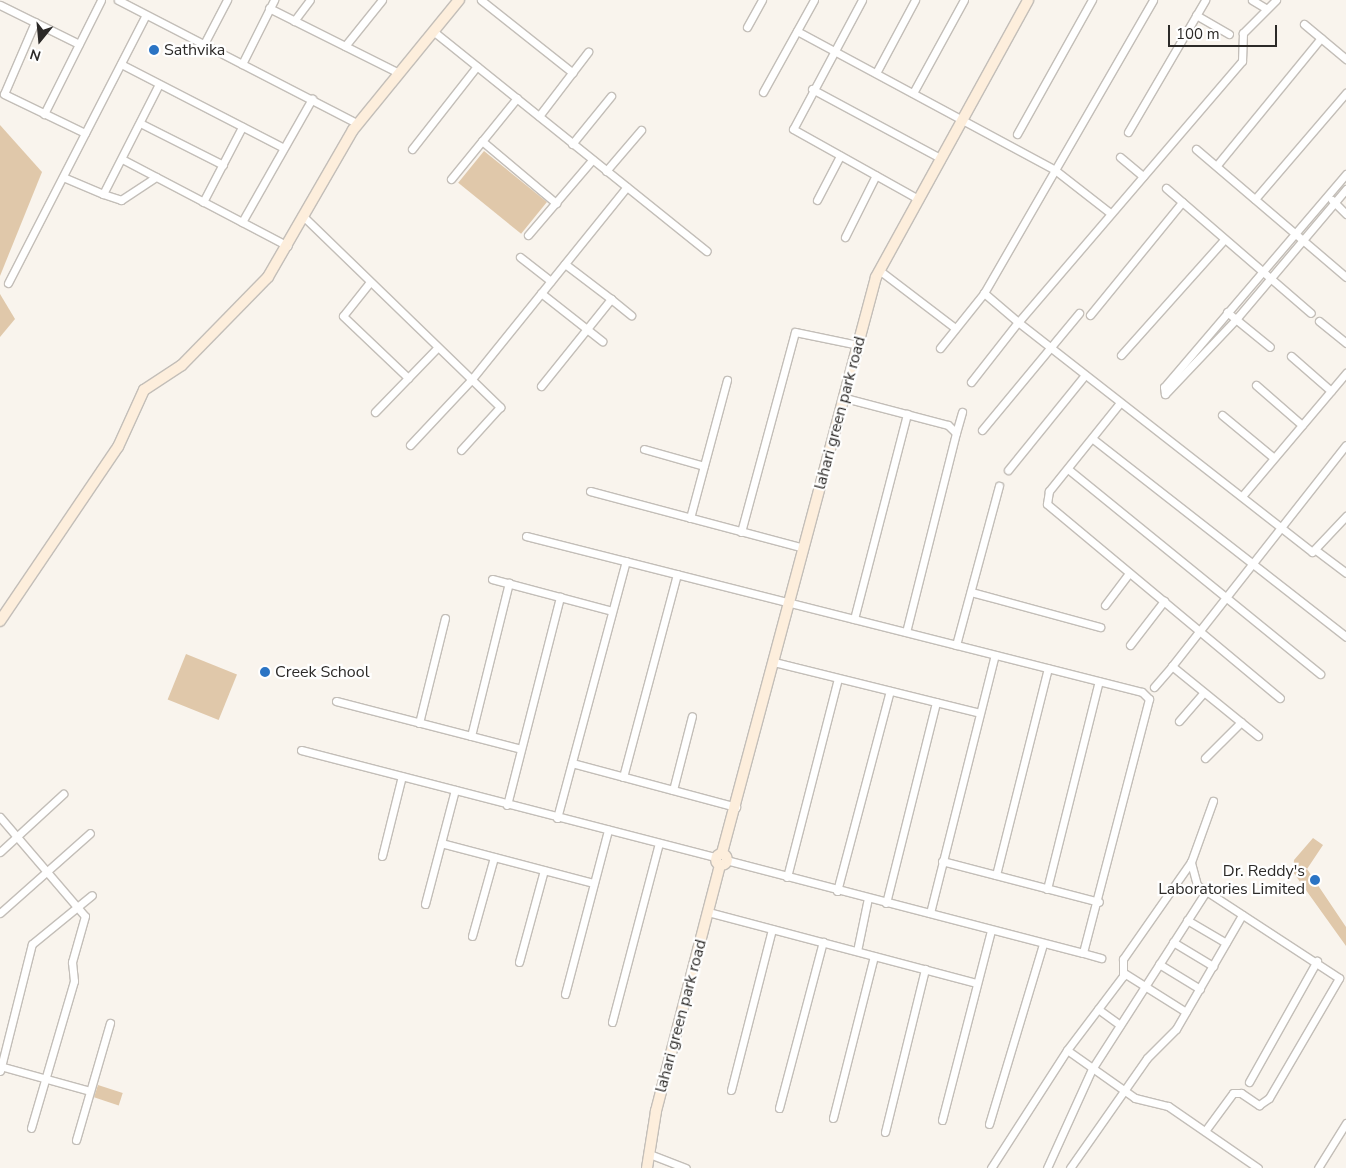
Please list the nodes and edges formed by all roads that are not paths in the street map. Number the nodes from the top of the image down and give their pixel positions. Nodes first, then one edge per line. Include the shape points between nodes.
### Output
1 (102, 0) edge
2 (118, 0) edge
3 (227, 0) edge
4 (274, 0) edge
5 (310, 0) edge
6 (382, 0) edge
7 (459, 0) edge
8 (481, 0) edge
9 (762, 0) edge
10 (814, 0) edge
11 (862, 0) edge
12 (915, 0) edge
13 (964, 0) edge
14 (1028, 0) edge
15 (1092, 0) edge
16 (1153, 0) edge
17 (1205, 0) edge
18 (1252, 0) edge
19 (1276, 0) edge
20 (0, 5) edge
21 (270, 8) junction
22 (1267, 8) junction
23 (146, 14) junction
24 (1196, 15) junction
25 (294, 21) junction
26 (35, 22) junction
27 (1304, 24) dead end
28 (746, 27) dead end
29 (797, 30) junction
30 (434, 31) junction
31 (1229, 34) dead end
32 (1321, 38) junction
33 (79, 44) junction
34 (204, 44) junction
35 (345, 46) junction
36 (834, 50) junction
37 (588, 52) dead end
38 (1346, 59) edge
39 (121, 64) junction
40 (242, 64) junction
41 (477, 66) junction
42 (400, 73) junction
43 (572, 73) junction
44 (876, 73) junction
45 (160, 84) junction
46 (812, 89) junction
47 (762, 92) dead end
48 (913, 93) junction
49 (1346, 93) edge
50 (611, 96) dead end
51 (517, 98) junction
52 (312, 100) junction
53 (44, 114) junction
54 (539, 116) junction
55 (962, 120) junction
56 (140, 123) junction
57 (358, 124) junction
58 (242, 127) junction
59 (641, 130) dead end
60 (1128, 132) dead end
61 (85, 133) junction
62 (1017, 134) dead end
63 (482, 141) junction
64 (572, 144) junction
65 (284, 148) junction
66 (412, 149) dead end
67 (1196, 149) dead end
68 (840, 156) junction
69 (1120, 157) dead end
70 (940, 158) junction
71 (122, 159) junction
72 (592, 160) junction
73 (222, 165) junction
74 (1216, 165) junction
75 (1055, 170) junction
76 (606, 171) junction
77 (1346, 174) edge
78 (876, 175) junction
79 (1143, 176) junction
80 (63, 177) junction
81 (156, 177) junction
82 (451, 179) dead end
83 (627, 187) junction
84 (1166, 188) dead end
85 (1346, 189) edge
86 (103, 194) junction
87 (1327, 195) junction
88 (918, 199) junction
89 (1255, 199) junction
90 (817, 200) dead end
91 (203, 202) junction
92 (1182, 202) junction
93 (556, 203) junction
94 (1334, 203) junction
95 (1110, 213) junction
96 (1346, 214) edge
97 (305, 218) junction
98 (242, 222) junction
99 (1296, 232) junction
100 (528, 235) dead end
101 (845, 237) dead end
102 (1302, 238) junction
103 (1224, 240) junction
104 (288, 246) junction
105 (707, 251) dead end
106 (520, 257) dead end
107 (565, 264) junction
108 (879, 270) junction
109 (1262, 270) junction
110 (1270, 276) junction
111 (1346, 277) edge
112 (370, 282) junction
113 (551, 282) junction
114 (8, 283) dead end
115 (541, 293) junction
116 (984, 293) junction
117 (611, 299) junction
118 (1227, 312) junction
119 (1079, 313) dead end
120 (1310, 313) dead end
121 (631, 315) dead end
122 (1090, 315) dead end
123 (1237, 318) junction
124 (1319, 321) dead end
125 (1018, 322) junction
126 (955, 328) junction
127 (587, 329) junction
128 (602, 341) dead end
129 (1346, 343) edge
130 (858, 345) junction
131 (1050, 347) junction
132 (1270, 347) dead end
133 (437, 348) junction
134 (940, 348) dead end
135 (1122, 355) dead end
136 (1290, 356) dead end
137 (1346, 373) edge
138 (1085, 375) junction
139 (408, 378) junction
140 (471, 380) junction
141 (727, 380) dead end
142 (971, 382) dead end
143 (1256, 385) dead end
144 (541, 386) dead end
145 (1331, 391) junction
146 (845, 398) junction
147 (1119, 404) junction
148 (375, 412) dead end
149 (962, 412) dead end
150 (907, 414) junction
151 (1222, 415) dead end
152 (1302, 425) junction
153 (982, 430) dead end
154 (956, 433) junction
155 (1093, 439) junction
156 (410, 445) dead end
157 (1346, 445) edge
158 (644, 449) dead end
159 (461, 450) dead end
160 (1274, 458) junction
161 (704, 466) junction
162 (1068, 468) junction
163 (1008, 470) dead end
164 (999, 486) dead end
165 (590, 491) dead end
166 (1243, 495) junction
167 (1346, 516) edge
168 (690, 518) junction
169 (1281, 528) junction
170 (740, 532) junction
171 (526, 536) dead end
172 (804, 548) junction
173 (1317, 551) junction
174 (626, 561) junction
175 (1252, 563) junction
176 (1129, 573) junction
177 (1346, 573) edge
178 (677, 574) junction
179 (492, 579) dead end
180 (509, 583) junction
181 (971, 592) junction
182 (560, 597) junction
183 (1225, 597) junction
184 (1164, 601) junction
185 (790, 603) junction
186 (1105, 605) dead end
187 (612, 611) junction
188 (445, 618) dead end
189 (854, 619) junction
190 (0, 621) edge
191 (1100, 627) dead end
192 (1199, 630) junction
193 (906, 632) junction
194 (1346, 637) edge
195 (956, 645) junction
196 (1130, 645) dead end
197 (995, 655) junction
198 (774, 662) junction
199 (1172, 666) junction
200 (1048, 668) junction
201 (1320, 674) dead end
202 (838, 678) junction
203 (1099, 681) junction
204 (1154, 687) dead end
205 (890, 691) junction
206 (1203, 693) junction
207 (1280, 698) dead end
208 (336, 701) dead end
209 (936, 702) junction
210 (980, 713) junction
211 (692, 716) dead end
212 (1179, 721) dead end
213 (1241, 722) junction
214 (419, 723) junction
215 (470, 736) junction
216 (1258, 736) dead end
217 (521, 749) junction
218 (301, 750) dead end
219 (1205, 758) dead end
220 (572, 763) junction
221 (402, 776) junction
222 (623, 776) junction
223 (455, 790) junction
224 (673, 790) junction
225 (63, 794) dead end
226 (1213, 800) dead end
227 (507, 805) junction
228 (736, 807) junction
229 (0, 817) edge
230 (557, 818) junction
231 (608, 830) junction
232 (90, 833) dead end
233 (18, 836) junction
234 (441, 843) junction
235 (659, 843) junction
236 (0, 852) edge
237 (382, 856) dead end
238 (494, 857) junction
239 (721, 859) junction
240 (942, 861) junction
241 (1191, 862) junction
242 (48, 870) junction
243 (544, 870) junction
244 (996, 875) junction
245 (787, 877) junction
246 (594, 884) junction
247 (1047, 889) junction
248 (837, 891) junction
249 (1204, 893) junction
250 (92, 894) dead end
251 (868, 898) junction
252 (1099, 902) junction
253 (886, 903) junction
254 (425, 904) dead end
255 (79, 906) junction
256 (708, 912) junction
257 (0, 913) edge
258 (930, 913) junction
259 (1242, 915) junction
260 (1187, 920) junction
261 (772, 929) junction
262 (991, 930) junction
263 (472, 936) dead end
264 (823, 942) junction
265 (1173, 942) junction
266 (1226, 943) junction
267 (1043, 944) junction
268 (856, 951) junction
269 (1083, 953) junction
270 (874, 956) junction
271 (1101, 958) dead end
272 (1318, 961) junction
273 (519, 962) dead end
274 (1159, 964) junction
275 (1213, 966) junction
276 (926, 970) junction
277 (1124, 973) junction
278 (977, 983) junction
279 (1144, 987) junction
280 (1200, 989) junction
281 (565, 994) dead end
282 (1098, 1009) junction
283 (1186, 1012) junction
284 (612, 1022) dead end
285 (110, 1024) dead end
286 (1120, 1025) junction
287 (1067, 1050) junction
288 (0, 1068) edge
289 (1092, 1069) junction
290 (45, 1079) junction
291 (1249, 1082) dead end
292 (731, 1090) dead end
293 (1125, 1091) junction
294 (90, 1092) junction
295 (779, 1108) dead end
296 (833, 1118) dead end
297 (942, 1120) dead end
298 (1346, 1123) edge
299 (989, 1124) dead end
300 (31, 1128) dead end
301 (1205, 1131) junction
302 (885, 1132) dead end
303 (76, 1140) dead end
304 (652, 1154) junction
305 (647, 1168) edge
306 (686, 1168) edge
307 (991, 1168) edge
308 (1047, 1168) edge
309 (1070, 1168) edge
310 (1258, 1168) edge
311 (1318, 1168) edge

1 - 33 street
2 - 23 street
3 - 34 street
4 - 21 street
5 - 25 street
6 - 35 street
7 - 30 street
8 - 43 street
9 - 28 street
10 - 29 street
11 - 36 street
12 - 44 street
13 - 48 street
14 - 55 street, lahari green park road
15 - 62 street
16 - 75 street
17 - 24 street
18 - 22 street
19 - 22 street
20 - 26 street
21 - 25 street
21 - 40 street
22 - 79 street via 1243,33 1242,61
23 - 34 street
23 - 39 street
24 - 31 street
24 - 60 street
25 - 35 street
26 - 33 street
26 - 53 street via 3,90
27 - 32 street
29 - 36 street
29 - 47 street
30 - 41 street
30 - 42 street
32 - 38 street
32 - 74 street
33 - 53 street
34 - 40 street
35 - 42 street
36 - 44 street
36 - 46 street
37 - 43 street
39 - 45 street
39 - 61 street
40 - 52 street
41 - 51 street
41 - 66 street
42 - 57 street
43 - 54 street
44 - 48 street
45 - 56 street
45 - 58 street
46 - 68 street via 793,129
46 - 70 street
48 - 55 street
49 - 89 street
50 - 64 street
51 - 54 street
51 - 63 street
52 - 57 street
52 - 65 street
53 - 61 street
54 - 64 street
55 - 70 street, lahari green park road
55 - 75 street
56 - 71 street
56 - 73 street
57 - 97 street
58 - 65 street
58 - 73 street
59 - 76 street
61 - 80 street
63 - 82 street
63 - 93 street
64 - 72 street
65 - 98 street
67 - 74 street
68 - 78 street
68 - 90 street
69 - 79 street
70 - 88 street, lahari green park road
71 - 81 street
71 - 86 street
72 - 76 street
72 - 93 street
73 - 91 street
74 - 89 street
75 - 95 street
75 - 116 street
76 - 83 street
77 - 87 street
78 - 88 street
78 - 101 street
79 - 95 street
80 - 86 street
80 - 114 street
81 - 86 street via 121,200
81 - 91 street
83 - 105 street
83 - 107 street
84 - 92 street
85 - 94 street
87 - 94 street
87 - 99 street
88 - 108 street, lahari green park road
89 - 99 street
91 - 98 street
92 - 103 street
92 - 122 street
93 - 100 street
94 - 96 street
94 - 102 street
95 - 125 street
97 - 104 street
97 - 112 street
98 - 104 street
99 - 102 street
99 - 109 street
102 - 110 street
102 - 111 street
103 - 109 street
103 - 135 street
104 - 190 street via 268,277 188,359 144,390 118,447
106 - 113 street
107 - 113 street
107 - 117 street
108 - 126 street
108 - 130 street, lahari green park road
109 - 110 street
109 - 118 street
110 - 120 street
110 - 123 street
112 - 133 street
112 - 139 street via 343,316
113 - 115 street
115 - 127 street
115 - 140 street
116 - 125 street
116 - 126 street
117 - 121 street
117 - 127 street
118 - 123 street
118 - 123 street via 1164,387 1165,394
119 - 131 street
123 - 132 street
124 - 129 street
125 - 131 street
125 - 142 street
126 - 134 street
127 - 128 street
127 - 144 street
130 - 146 street, lahari green park road
130 - 170 street via 795,332
131 - 138 street
131 - 153 street
133 - 139 street
133 - 140 street
136 - 145 street
137 - 145 street
138 - 147 street
138 - 163 street
139 - 148 street
140 - 156 street
140 - 159 street via 500,407
141 - 161 street
143 - 152 street
145 - 152 street
146 - 150 street
146 - 172 street, lahari green park road
147 - 155 street
147 - 166 street
149 - 154 street
150 - 154 street via 948,425
150 - 189 street
151 - 160 street
152 - 160 street
154 - 193 street
155 - 162 street
155 - 175 street
157 - 169 street
158 - 161 street
160 - 166 street
161 - 168 street
162 - 176 street via 1049,491 1047,504
162 - 183 street
164 - 181 street
165 - 168 street
166 - 169 street
167 - 173 street
168 - 170 street
169 - 173 street via 1312,552
169 - 175 street
170 - 172 street
171 - 174 street
172 - 185 street, lahari green park road
173 - 177 street
174 - 178 street
174 - 187 street
175 - 183 street
175 - 194 street
176 - 184 street
176 - 186 street
178 - 185 street
178 - 222 street
179 - 180 street
180 - 182 street
180 - 215 street
181 - 191 street
181 - 195 street
182 - 187 street
182 - 217 street
183 - 192 street
183 - 201 street
184 - 192 street
184 - 196 street
185 - 189 street
185 - 198 street, lahari green park road
187 - 220 street
188 - 214 street
189 - 193 street
192 - 199 street
192 - 207 street
193 - 195 street
195 - 197 street
197 - 200 street
197 - 210 street
198 - 202 street
198 - 228 street, lahari green park road
199 - 204 street
199 - 206 street
200 - 203 street
200 - 244 street
202 - 205 street
202 - 245 street
203 - 247 street
203 - 252 street via 1142,692 1149,699
205 - 209 street
205 - 248 street
206 - 212 street
206 - 213 street
208 - 214 street
209 - 210 street
209 - 253 street
210 - 240 street
211 - 224 street
213 - 216 street
213 - 219 street
214 - 215 street
215 - 217 street
217 - 227 street
218 - 221 street
220 - 222 street
220 - 230 street
221 - 223 street
221 - 237 street
222 - 224 street
223 - 227 street
223 - 234 street
224 - 228 street
225 - 233 street
226 - 241 street
227 - 230 street
228 - 239 street, lahari green park road
229 - 233 street
230 - 231 street
231 - 235 street
231 - 246 street
232 - 242 street
233 - 236 street
233 - 242 street
234 - 238 street
234 - 254 street
235 - 239 street
235 - 284 street
238 - 243 street
238 - 263 street
239 - 245 street
239 - 256 street, lahari green park road
240 - 244 street
240 - 258 street
241 - 249 street via 1194,880
241 - 277 street via 1123,959
242 - 255 street
242 - 257 street
243 - 246 street
243 - 273 street
244 - 247 street
245 - 248 street
246 - 281 street
247 - 252 street
248 - 251 street
249 - 259 street
249 - 260 street
250 - 255 street
251 - 253 street
251 - 268 street
252 - 269 street
253 - 258 street
255 - 288 street via 32,944
255 - 290 street via 85,920 72,962 74,981
256 - 261 street
256 - 304 street, lahari green park road via 656,1111
258 - 262 street
259 - 266 street
259 - 272 street
260 - 265 street
260 - 266 street
261 - 264 street
261 - 292 street
262 - 267 street
262 - 278 street
264 - 268 street
264 - 295 street
265 - 274 street
265 - 275 street
266 - 275 street
267 - 269 street
267 - 299 street
268 - 270 street
269 - 271 street
270 - 276 street
270 - 296 street
272 - 291 street
272 - 301 street via 1339,981 1269,1098 1259,1105 1233,1093
274 - 279 street
274 - 280 street
275 - 280 street
276 - 278 street
276 - 302 street
277 - 279 street
277 - 282 street
278 - 297 street
279 - 283 street
279 - 286 street
280 - 283 street
282 - 286 street
282 - 287 street
283 - 293 street
285 - 294 street
286 - 289 street
287 - 289 street
287 - 307 street
288 - 290 street
289 - 293 street
289 - 308 street
290 - 294 street
290 - 300 street
293 - 301 street via 1140,1100 1162,1102
293 - 309 street
294 - 303 street
298 - 311 street
301 - 310 street
304 - 305 street, lahari green park road
304 - 306 street

